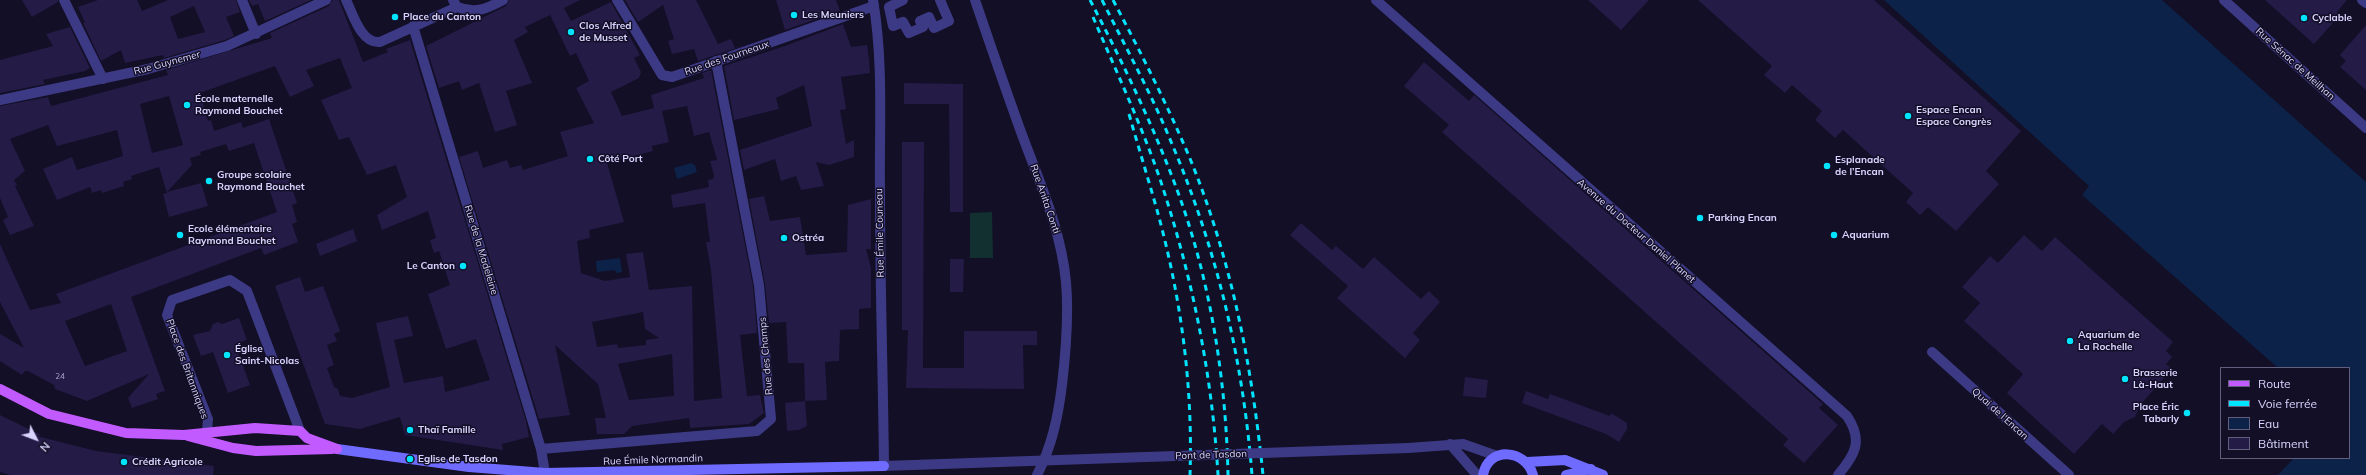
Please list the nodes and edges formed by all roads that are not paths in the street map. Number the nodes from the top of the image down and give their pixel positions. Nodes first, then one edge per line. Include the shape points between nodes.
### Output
1 (64, 0) edge
2 (242, 0) edge
3 (326, 0) edge
4 (346, 0) edge
5 (502, 0) edge
6 (617, 0) edge
7 (903, 0) edge
8 (940, 0) edge
9 (975, 0) edge
10 (1376, 0) edge
11 (2224, 0) edge
12 (2362, 0) edge
13 (455, 3) edge
14 (874, 3) edge
15 (2366, 3) edge
16 (413, 26) junction
17 (256, 34) junction
18 (716, 61) junction
19 (103, 79) junction
20 (0, 100) edge
21 (2366, 128) edge
22 (1932, 352) dead end
23 (0, 389) edge
24 (207, 431) junction
25 (300, 431) junction
26 (184, 435) junction
27 (1450, 444) junction
28 (540, 448) junction
29 (337, 449) junction
30 (1497, 456) junction
31 (1527, 462) junction
32 (971, 463) joint
33 (884, 466) junction
34 (1591, 470) junction
35 (486, 471) edge
36 (545, 473) junction
37 (1037, 475) edge
38 (1477, 475) edge
39 (1483, 475) edge
40 (1533, 475) edge
41 (1566, 475) edge
42 (1603, 475) edge
43 (1838, 475) edge
44 (2069, 475) edge

1 - 19 street
2 - 17 street
3 - 17 street, Rue Guynemer
4 - 16 street via 366,39 373,42 380,42
5 - 13 street via 473,12
6 - 18 street, Rue des Fourneaux via 662,74 672,77
7 - 8 street via 889,7 893,26 903,22 909,33 923,27 920,21 929,17 934,28 948,21
9 - 37 street, Rue Anita Conti via 1049,206 1066,282 1066,338 1058,411 1050,448
10 - 43 street, Avenue du Docteur Daniel Planet via 1384,10 1847,416 1855,428 1857,442 1851,459
11 - 21 street, Rue Sénac de Meilhan
12 - 15 street
13 - 16 street
14 - 18 street, Rue des Fourneaux
14 - 33 street, Rue Émile Couneau via 880,98
16 - 28 street, Rue de la Madeleine
17 - 19 street, Rue Guynemer via 227,46
18 - 28 street, Rue des Champs via 759,285 771,419 757,431
19 - 20 street, Rue Guynemer
22 - 44 street, Quai de l'Encan
23 - 26 main road, Rue Émile Normandin via 49,414 110,430
24 - 25 main road, Rue Émile Normandin via 254,428
24 - 25 street, Place des Britanniques via 208,419 167,315 172,300 230,280 247,291
24 - 26 main road, Rue Émile Normandin
25 - 29 main road, Rue Émile Normandin via 307,438
26 - 29 main road, Rue Émile Normandin via 233,448 256,451
27 - 30 street, Pont de Tasdon via 1463,444
27 - 32 street, Pont de Tasdon, bridge via 1408,448
27 - 38 street
28 - 36 street, Rue de la Madeleine
29 - 35 main road, Rue Émile Normandin
30 - 31 main road via 1513,454
30 - 39 main road via 1489,462
31 - 34 main road via 1565,460
31 - 40 main road
32 - 33 street, Rue Émile Normandin
33 - 36 main road, Rue Émile Normandin
34 - 41 main road
34 - 42 main road
35 - 36 main road, Rue Émile Normandin

